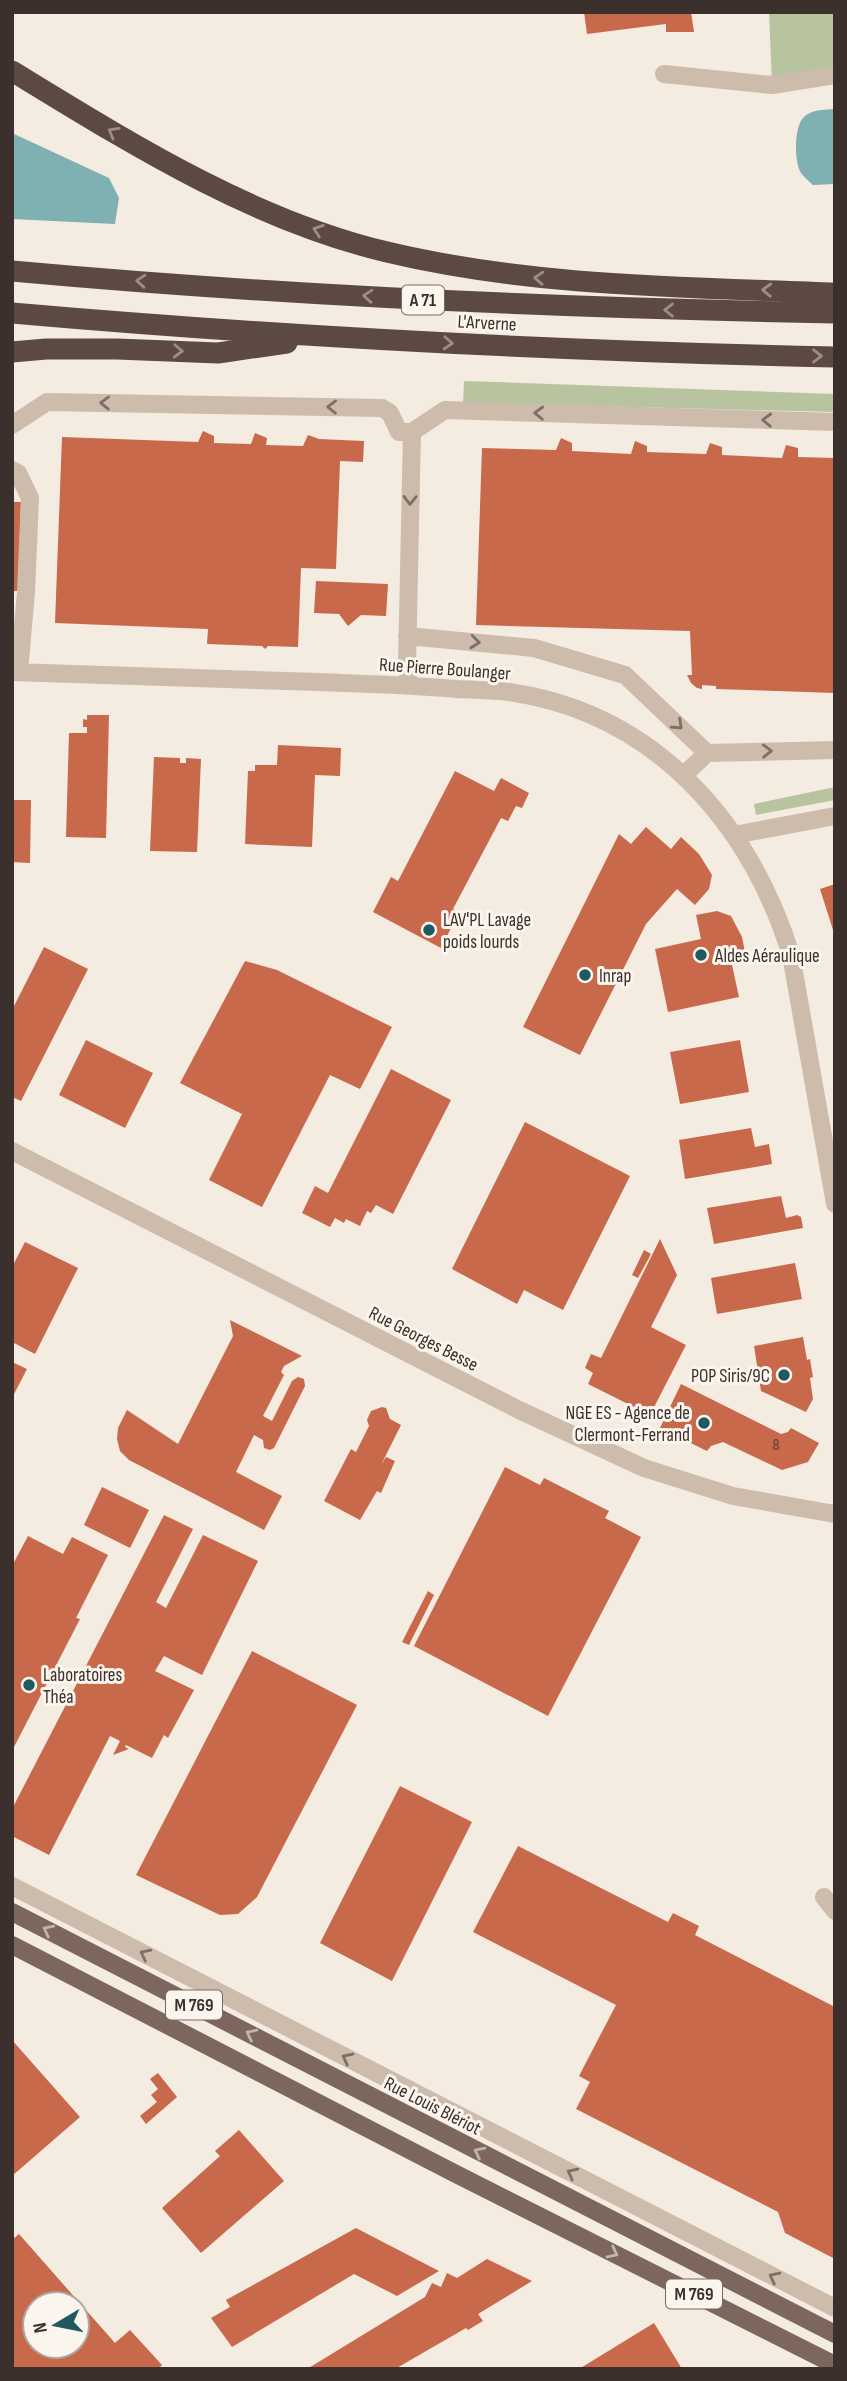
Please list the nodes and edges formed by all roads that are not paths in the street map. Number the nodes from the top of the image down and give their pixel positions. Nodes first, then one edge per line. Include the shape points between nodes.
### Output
1 (12, 71) edge
2 (664, 74) dead end
3 (835, 75) edge
4 (12, 271) edge
5 (835, 293) edge
6 (12, 313) edge
7 (835, 313) edge
8 (331, 337) junction
9 (12, 352) edge
10 (835, 357) edge
11 (835, 422) edge
12 (12, 425) edge
13 (412, 432) junction
14 (12, 470) edge
15 (407, 636) junction
16 (16, 672) edge
17 (409, 685) junction
18 (835, 750) edge
19 (707, 752) junction
20 (684, 775) junction
21 (835, 816) edge
22 (734, 835) junction
23 (12, 1152) edge
24 (835, 1204) edge
25 (835, 1514) edge
26 (12, 1886) edge
27 (12, 1912) edge
28 (12, 1945) edge
29 (835, 2308) edge
30 (835, 2334) edge
31 (835, 2365) edge

5 -> 1 highway via 529,277 386,252 299,224 213,186
2 - 3 street via 772,85
7 -> 4 highway, L'Arverne / A 71 via 453,302
6 - 8 highway, L'Arverne / A 71
9 -> 8 highway via 117,349 218,353
8 -> 10 highway, L'Arverne / A 71
11 -> 13 street via 445,410
13 -> 12 street via 399,432 390,413 382,408 47,402
13 -> 15 street
14 - 16 street via 30,498 26,592
15 - 17 street
15 -> 19 street via 534,648 625,675
16 - 17 street, Rue Pierre Boulanger
17 - 20 street, Rue Pierre Boulanger via 510,692 580,712 620,728
19 -> 18 street
19 - 20 street
20 - 22 street, Rue Pierre Boulanger
21 - 22 street
22 - 24 street, Rue Pierre Boulanger via 779,915 791,955
23 - 25 street, Rue Georges Besse via 519,1410 644,1468 733,1496
29 -> 26 street, Rue Louis Blériot
30 -> 27 main road, Rue Louis Blériot / M 769
28 -> 31 main road, M 769

